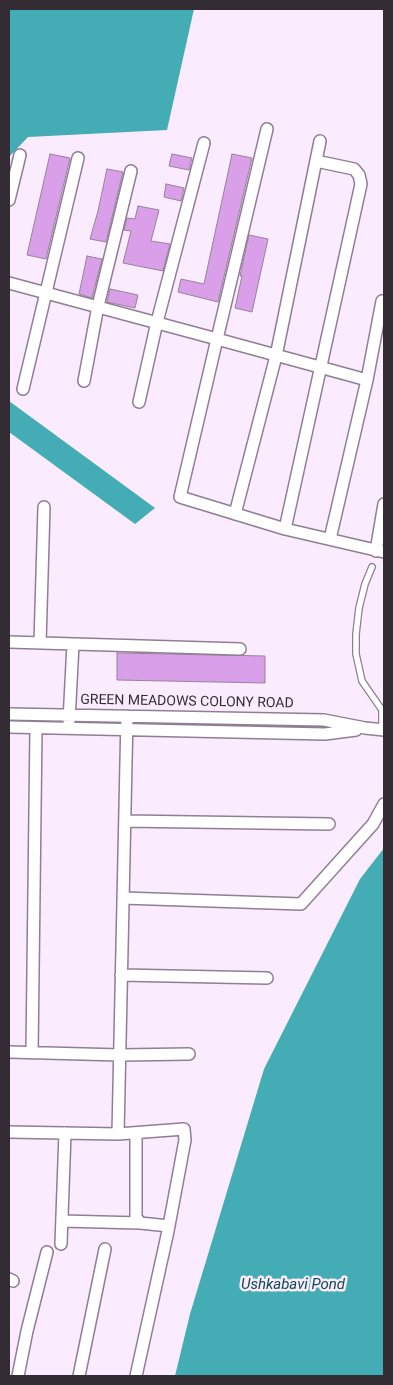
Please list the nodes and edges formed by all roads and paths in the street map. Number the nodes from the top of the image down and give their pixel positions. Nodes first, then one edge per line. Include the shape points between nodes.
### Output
1 (267, 129) dead end
2 (320, 141) dead end
3 (204, 143) dead end
4 (20, 154) dead end
5 (78, 158) dead end
6 (316, 161) junction
7 (131, 171) dead end
8 (9, 200) edge
9 (9, 283) edge
10 (47, 292) junction
11 (382, 301) dead end
12 (98, 306) junction
13 (157, 322) junction
14 (217, 340) junction
15 (276, 356) junction
16 (319, 368) junction
17 (366, 380) junction
18 (84, 382) dead end
19 (23, 390) dead end
20 (139, 402) dead end
21 (384, 504) edge
22 (44, 507) dead end
23 (235, 514) junction
24 (285, 529) junction
25 (330, 539) junction
26 (380, 552) edge
27 (372, 567) dead end
28 (9, 642) edge
29 (40, 643) junction
30 (73, 644) junction
31 (240, 649) dead end
32 (9, 714) edge
33 (69, 715) junction
34 (127, 716) junction
35 (9, 727) edge
36 (36, 728) junction
37 (68, 728) junction
38 (365, 728) junction
39 (127, 730) junction
40 (383, 730) edge
41 (384, 804) edge
42 (125, 822) junction
43 (329, 824) dead end
44 (123, 898) junction
45 (121, 975) junction
46 (267, 978) dead end
47 (9, 1052) edge
48 (32, 1053) junction
49 (189, 1054) dead end
50 (120, 1055) junction
51 (9, 1132) edge
52 (65, 1133) junction
53 (136, 1133) junction
54 (118, 1134) junction
55 (62, 1220) junction
56 (140, 1223) junction
57 (169, 1226) junction
58 (61, 1244) dead end
59 (105, 1249) dead end
60 (47, 1252) dead end
61 (18, 1376) edge
62 (79, 1376) edge
63 (136, 1376) edge

1 - 14 street
2 - 6 street
3 - 13 street
4 - 8 street
5 - 10 street
6 - 15 street
6 - 16 street via 354,169 361,184
7 - 12 street
9 - 10 street
10 - 12 street
10 - 19 street
11 - 17 street
12 - 13 street
12 - 18 street
13 - 14 street
13 - 20 street
14 - 15 street
14 - 23 street via 180,497
15 - 16 street
15 - 23 street
16 - 17 street
16 - 24 street
17 - 25 street
21 - 26 street
22 - 29 street
23 - 24 street
24 - 25 street
25 - 26 street
27 - 40 lane via 359,608 356,654 362,680 382,710
28 - 29 street
29 - 30 street
30 - 31 street
30 - 33 street
32 - 33 street, GREEN MEADOWS COLONY ROAD
33 - 34 street, GREEN MEADOWS COLONY ROAD
33 - 37 street
34 - 38 street, GREEN MEADOWS COLONY ROAD via 324,720
34 - 39 street
35 - 36 street, GREEN MEADOWS COLONY ROAD
36 - 37 street, GREEN MEADOWS COLONY ROAD
36 - 48 street
37 - 39 street, GREEN MEADOWS COLONY ROAD
38 - 39 street, GREEN MEADOWS COLONY ROAD via 325,734
38 - 40 street, GREEN MEADOWS COLONY ROAD
39 - 42 street
41 - 44 street via 372,824 301,904
42 - 43 street
42 - 44 street
44 - 45 street
45 - 46 street
45 - 50 street
47 - 48 street
48 - 50 street
49 - 50 street
50 - 54 street
51 - 52 street
52 - 54 street
52 - 55 street
53 - 54 street
53 - 56 street via 136,1217
53 - 57 street via 184,1129 185,1140
55 - 56 street
55 - 58 street
56 - 57 street
57 - 63 street
59 - 62 street
60 - 61 street

